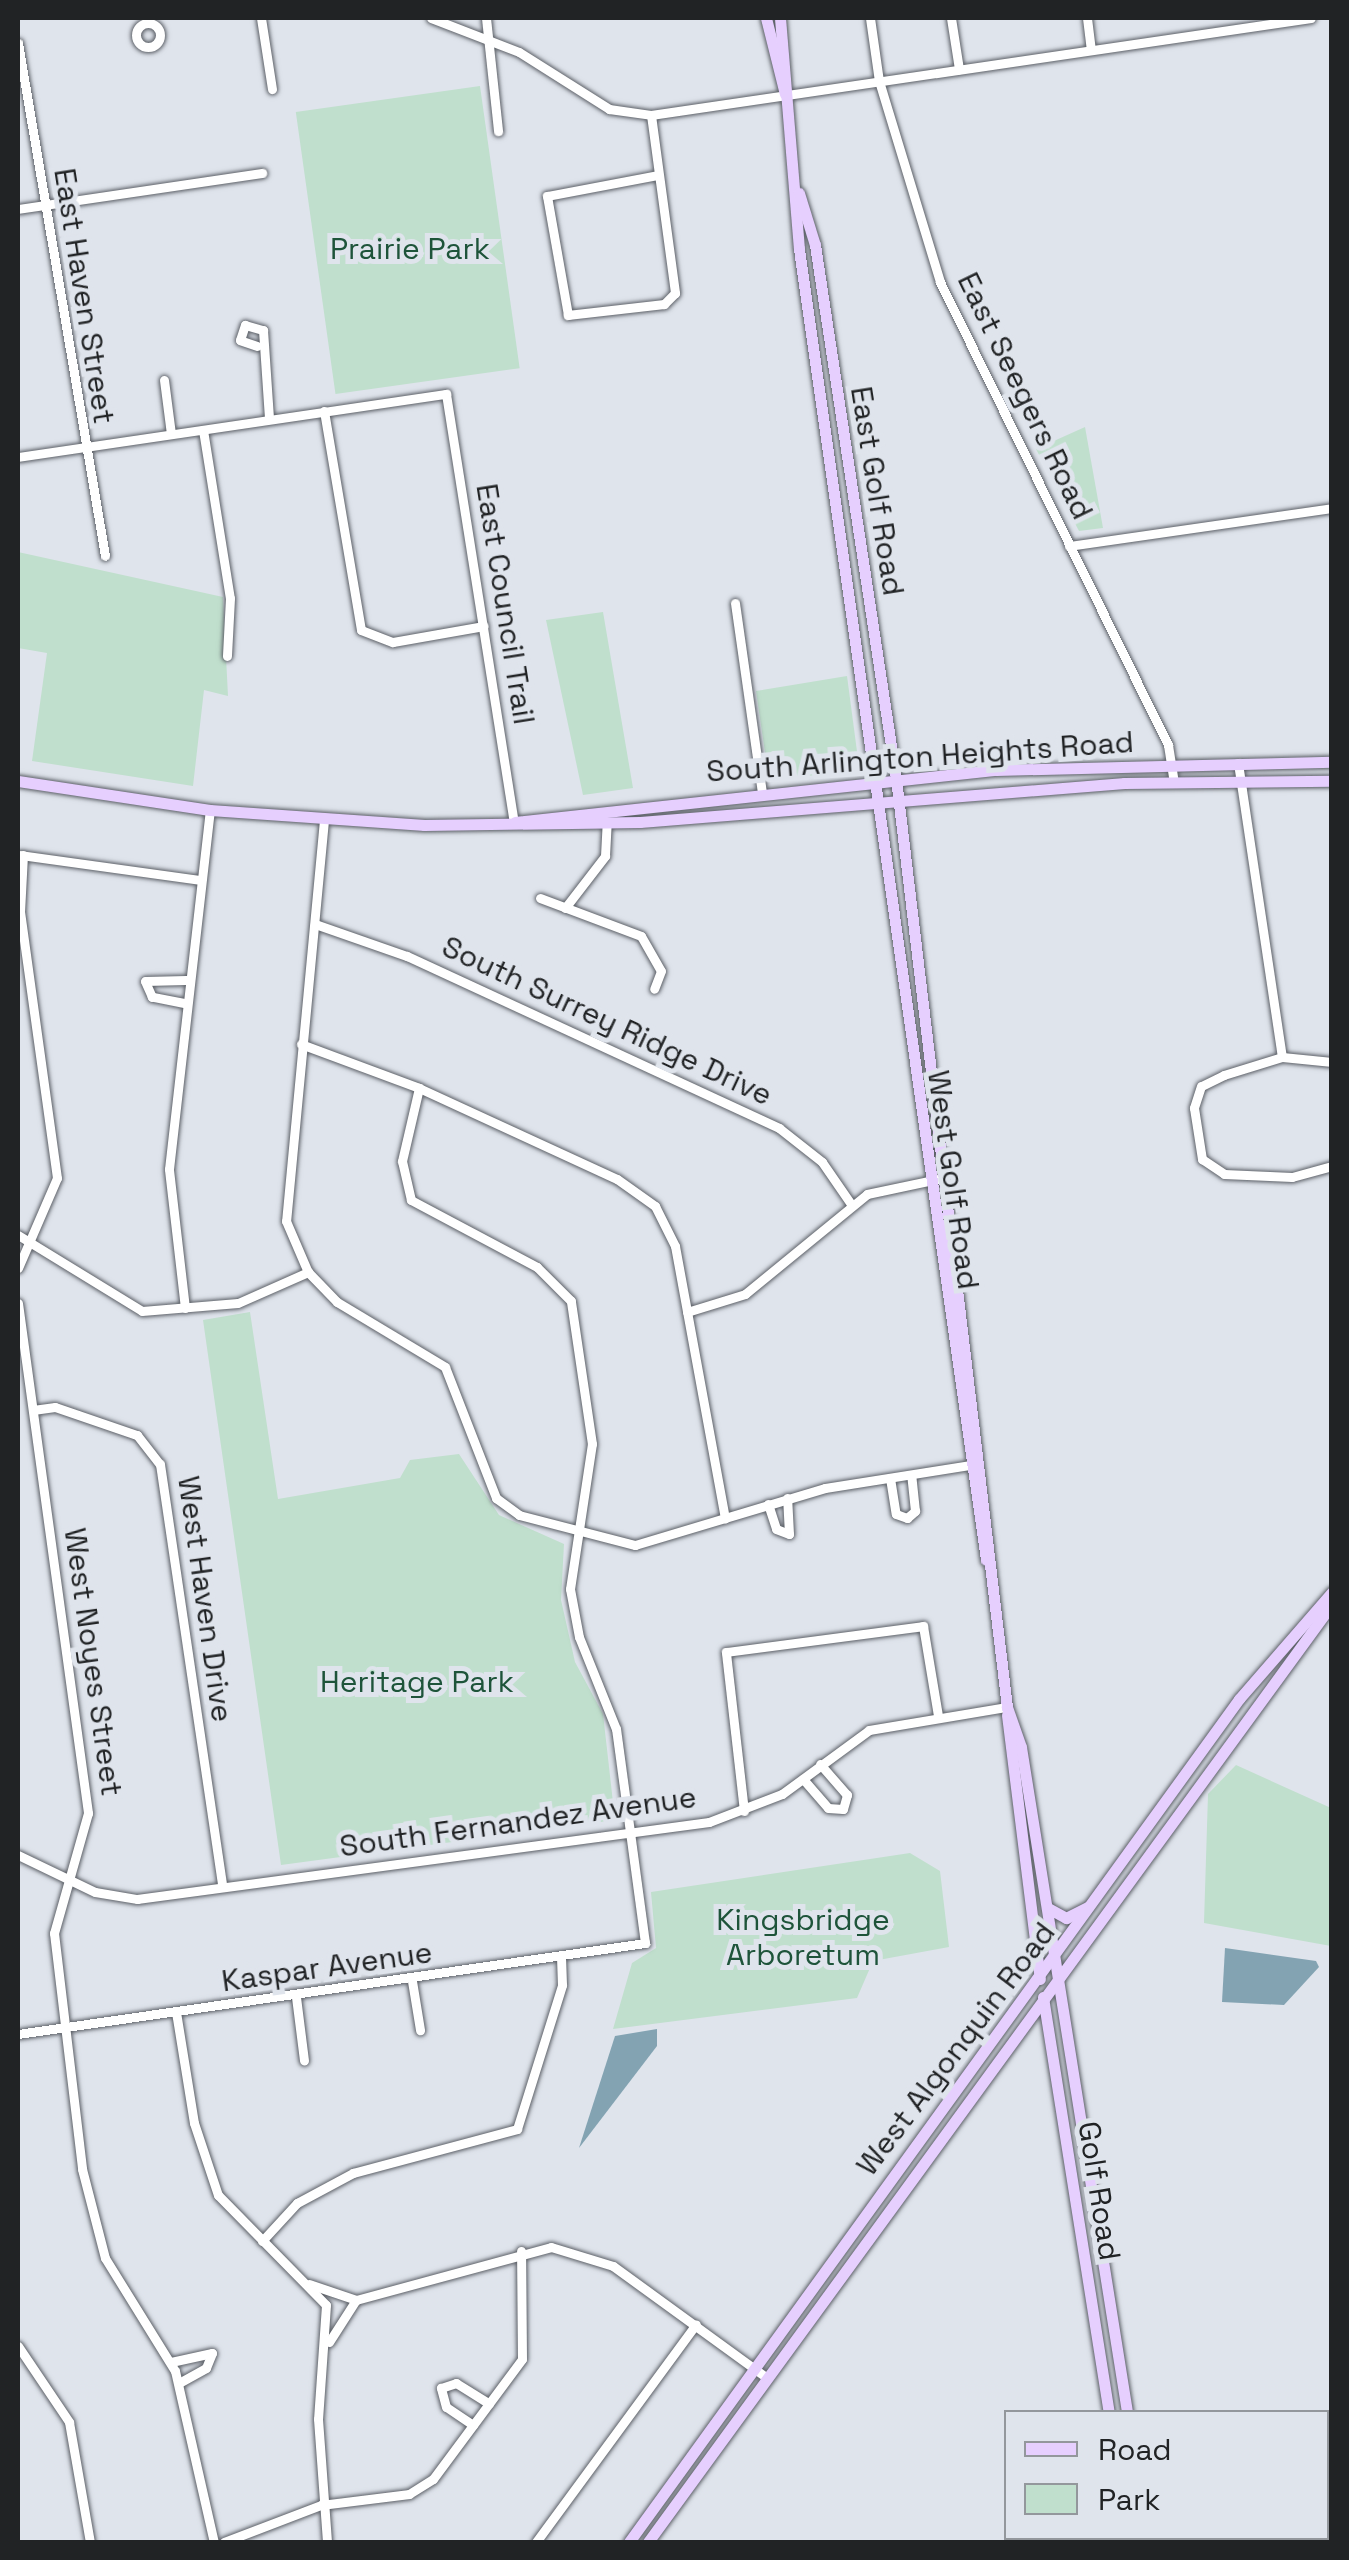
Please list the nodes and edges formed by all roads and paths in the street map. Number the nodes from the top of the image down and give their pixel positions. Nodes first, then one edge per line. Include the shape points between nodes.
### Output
1 (261, 18) edge
2 (431, 18) edge
3 (486, 18) edge
4 (766, 18) edge
5 (780, 18) edge
6 (870, 18) edge
7 (950, 18) edge
8 (1087, 18) edge
9 (1311, 18) edge
10 (18, 44) edge
11 (487, 44) junction
12 (1091, 50) junction
13 (959, 69) junction
14 (879, 81) junction
15 (21, 84) edge
16 (272, 89) dead end
17 (785, 94) junction
18 (652, 115) junction
19 (498, 131) dead end
20 (262, 173) dead end
21 (658, 175) junction
22 (799, 192) junction
23 (44, 206) junction
24 (18, 210) edge
25 (257, 346) dead end
26 (164, 380) dead end
27 (324, 411) junction
28 (268, 419) junction
29 (203, 430) junction
30 (171, 434) junction
31 (83, 445) junction
32 (18, 457) edge
33 (1332, 508) edge
34 (1070, 546) junction
35 (105, 556) dead end
36 (735, 604) dead end
37 (484, 626) junction
38 (227, 656) dead end
39 (1332, 762) edge
40 (1238, 763) junction
41 (1173, 764) junction
42 (896, 779) junction
43 (18, 781) edge
44 (876, 781) junction
45 (1332, 781) edge
46 (1174, 782) junction
47 (1238, 782) junction
48 (762, 792) junction
49 (898, 799) junction
50 (879, 801) junction
51 (210, 810) junction
52 (324, 820) junction
53 (514, 822) junction
54 (607, 823) junction
55 (20, 854) edge
56 (200, 880) junction
57 (540, 898) dead end
58 (566, 908) junction
59 (314, 924) junction
60 (186, 980) junction
61 (654, 990) dead end
62 (184, 1003) junction
63 (301, 1044) junction
64 (1282, 1057) junction
65 (1332, 1062) edge
66 (419, 1088) junction
67 (1332, 1166) edge
68 (944, 1178) junction
69 (927, 1180) junction
70 (850, 1204) junction
71 (18, 1235) edge
72 (31, 1244) junction
73 (18, 1268) edge
74 (308, 1272) junction
75 (18, 1303) edge
76 (185, 1308) junction
77 (687, 1312) junction
78 (33, 1410) junction
79 (973, 1465) junction
80 (911, 1474) junction
81 (890, 1478) junction
82 (787, 1498) junction
83 (768, 1504) junction
84 (726, 1518) junction
85 (578, 1534) junction
86 (1332, 1592) edge
87 (1332, 1604) edge
88 (1008, 1707) junction
89 (938, 1716) junction
90 (820, 1764) junction
91 (803, 1779) junction
92 (744, 1811) junction
93 (633, 1832) junction
94 (18, 1856) edge
95 (70, 1880) junction
96 (222, 1886) junction
97 (1096, 1902) junction
98 (1047, 1908) junction
99 (1054, 1958) junction
100 (561, 1960) junction
101 (1040, 1977) junction
102 (1057, 1978) junction
103 (412, 1981) junction
104 (296, 1997) junction
105 (1043, 1998) junction
106 (176, 2012) junction
107 (63, 2028) junction
108 (420, 2030) dead end
109 (18, 2034) edge
110 (304, 2060) dead end
111 (262, 2241) junction
112 (521, 2251) junction
113 (307, 2283) junction
114 (356, 2300) junction
115 (696, 2324) junction
116 (328, 2344) junction
117 (18, 2346) edge
118 (171, 2362) junction
119 (755, 2367) junction
120 (766, 2376) junction
121 (179, 2383) junction
122 (489, 2404) junction
123 (1109, 2410) edge
124 (1127, 2410) edge
125 (473, 2426) junction
126 (321, 2504) junction
127 (90, 2542) edge
128 (214, 2542) edge
129 (224, 2542) edge
130 (327, 2542) edge
131 (536, 2542) edge
132 (628, 2542) edge
133 (648, 2542) edge

1 - 16 street
2 - 11 street
3 - 11 street
4 - 17 main road, East Golf Road
5 - 17 main road, East Golf Road
6 - 14 street, East Seegers Road
7 - 13 street
8 - 12 street
9 - 12 street
10 - 15 street, East Haven Street
11 - 18 street via 520,52 609,109
11 - 19 street
12 - 13 street
13 - 14 street
14 - 17 street
14 - 34 street, East Seegers Road via 948,300
15 - 23 street, East Haven Street
17 - 18 street
17 - 22 main road, East Golf Road
18 - 21 street
20 - 23 street
21 - 21 street via 671,300 568,315 547,196
22 - 42 main road, East Golf Road via 815,246
22 - 44 main road, East Golf Road via 799,249
23 - 24 street
23 - 31 street, East Haven Street
25 - 28 street
26 - 30 street
27 - 28 street
27 - 37 street via 367,637 393,642
27 - 37 street, East Council Trail via 446,394
28 - 29 street
29 - 30 street
29 - 38 street via 230,598
30 - 31 street
31 - 32 street
31 - 35 street, East Haven Street
33 - 34 street
34 - 41 street, East Seegers Road
36 - 48 street
37 - 53 street, East Council Trail
39 - 40 main road, South Arlington Heights Road
40 - 41 main road, South Arlington Heights Road
40 - 47 street
41 - 42 main road, South Arlington Heights Road
41 - 46 street, East Seegers Road
42 - 44 main road, South Arlington Heights Road
42 - 49 main road, East Golf Road
43 - 51 main road, South Arlington Heights Road
44 - 48 main road, South Arlington Heights Road
44 - 50 main road, East Golf Road
45 - 47 main road, South Arlington Heights Road
46 - 47 main road, South Arlington Heights Road
46 - 49 main road, South Arlington Heights Road
47 - 64 street
48 - 53 main road, South Arlington Heights Road
49 - 50 main road, South Arlington Heights Road
49 - 68 main road, West Golf Road
50 - 54 main road, South Arlington Heights Road
50 - 69 main road, West Golf Road
51 - 52 main road, South Arlington Heights Road
51 - 56 street
52 - 53 main road, South Arlington Heights Road
52 - 59 street
53 - 54 main road, South Arlington Heights Road
54 - 58 street via 604,856
55 - 56 street
55 - 72 street via 27,960 57,1178
56 - 60 street
57 - 58 street
58 - 61 street via 640,936 662,970
59 - 63 street
59 - 70 street, South Surrey Ridge Drive via 407,956 779,1128 822,1162
60 - 62 street
60 - 62 street via 145,981 152,997
62 - 76 street via 169,1170
63 - 66 street
63 - 74 street via 284,1197
64 - 65 street
64 - 67 street via 1201,1086 1202,1159 1237,1178
66 - 77 street via 617,1178 656,1206 675,1246
66 - 85 street via 402,1161 411,1200 537,1267 571,1302 592,1444
68 - 69 street
68 - 79 main road, West Golf Road
69 - 70 street
69 - 79 main road, West Golf Road
70 - 77 street via 744,1294
71 - 72 street
72 - 73 street
72 - 76 street via 122,1306
74 - 76 street via 261,1296
74 - 85 street via 337,1302 445,1367 496,1498
75 - 78 street, West Noyes Street
77 - 84 street
78 - 95 street, West Noyes Street via 88,1813
78 - 96 street, West Haven Drive via 55,1407 126,1430 160,1464
79 - 80 street
79 - 88 main road, West Golf Road
80 - 81 street
80 - 81 street via 916,1511 906,1518 896,1514
81 - 82 street
82 - 83 street
82 - 83 street via 788,1534 776,1529
83 - 84 street
84 - 85 street via 635,1545
85 - 93 street via 570,1564 576,1622 616,1729
86 - 97 main road, West Algonquin Road via 1239,1699
87 - 102 main road, West Algonquin Road
88 - 89 street, South Fernandez Avenue
88 - 98 main road, West Golf Road
88 - 101 main road, West Golf Road
89 - 90 street, South Fernandez Avenue via 870,1730
89 - 92 street via 924,1626 726,1652
90 - 91 street, South Fernandez Avenue
90 - 91 street via 847,1795 843,1809 828,1808
91 - 92 street, South Fernandez Avenue
92 - 93 street, South Fernandez Avenue
93 - 96 street, South Fernandez Avenue
93 - 100 street, Kaspar Avenue via 642,1945
94 - 95 street, South Fernandez Avenue
95 - 96 street, South Fernandez Avenue via 123,1899
95 - 107 street, West Noyes Street via 54,1933
97 - 98 main road via 1066,1918
97 - 99 main road, West Algonquin Road
98 - 99 main road, West Golf Road
99 - 101 main road, West Algonquin Road
99 - 102 main road, West Golf Road
100 - 103 street, Kaspar Avenue
100 - 111 street via 562,1985 517,2128 352,2174 297,2203
101 - 105 main road, Golf Road
101 - 119 main road, West Algonquin Road
102 - 105 main road, West Algonquin Road
102 - 124 main road, Golf Road
103 - 104 street, Kaspar Avenue
103 - 108 street
104 - 106 street, Kaspar Avenue
104 - 110 street
105 - 120 main road, West Algonquin Road
105 - 123 main road, Golf Road
106 - 107 street, Kaspar Avenue
106 - 111 street via 204,2168
107 - 109 street, Kaspar Avenue
107 - 118 street, West Noyes Street via 93,2228
111 - 113 street
112 - 114 street
112 - 115 street via 570,2250 613,2266
112 - 122 street via 527,2337
113 - 114 street
113 - 116 street via 326,2305
114 - 116 street
115 - 119 street
115 - 131 street
116 - 126 street
117 - 127 street via 69,2422
118 - 121 street, West Noyes Street
118 - 121 street via 212,2353
119 - 120 street
119 - 132 main road, West Algonquin Road
120 - 133 main road, West Algonquin Road
121 - 128 street, West Noyes Street
122 - 125 street
122 - 125 street via 456,2383 441,2388 446,2406
125 - 126 street via 434,2479 409,2494
126 - 129 street
126 - 130 street

